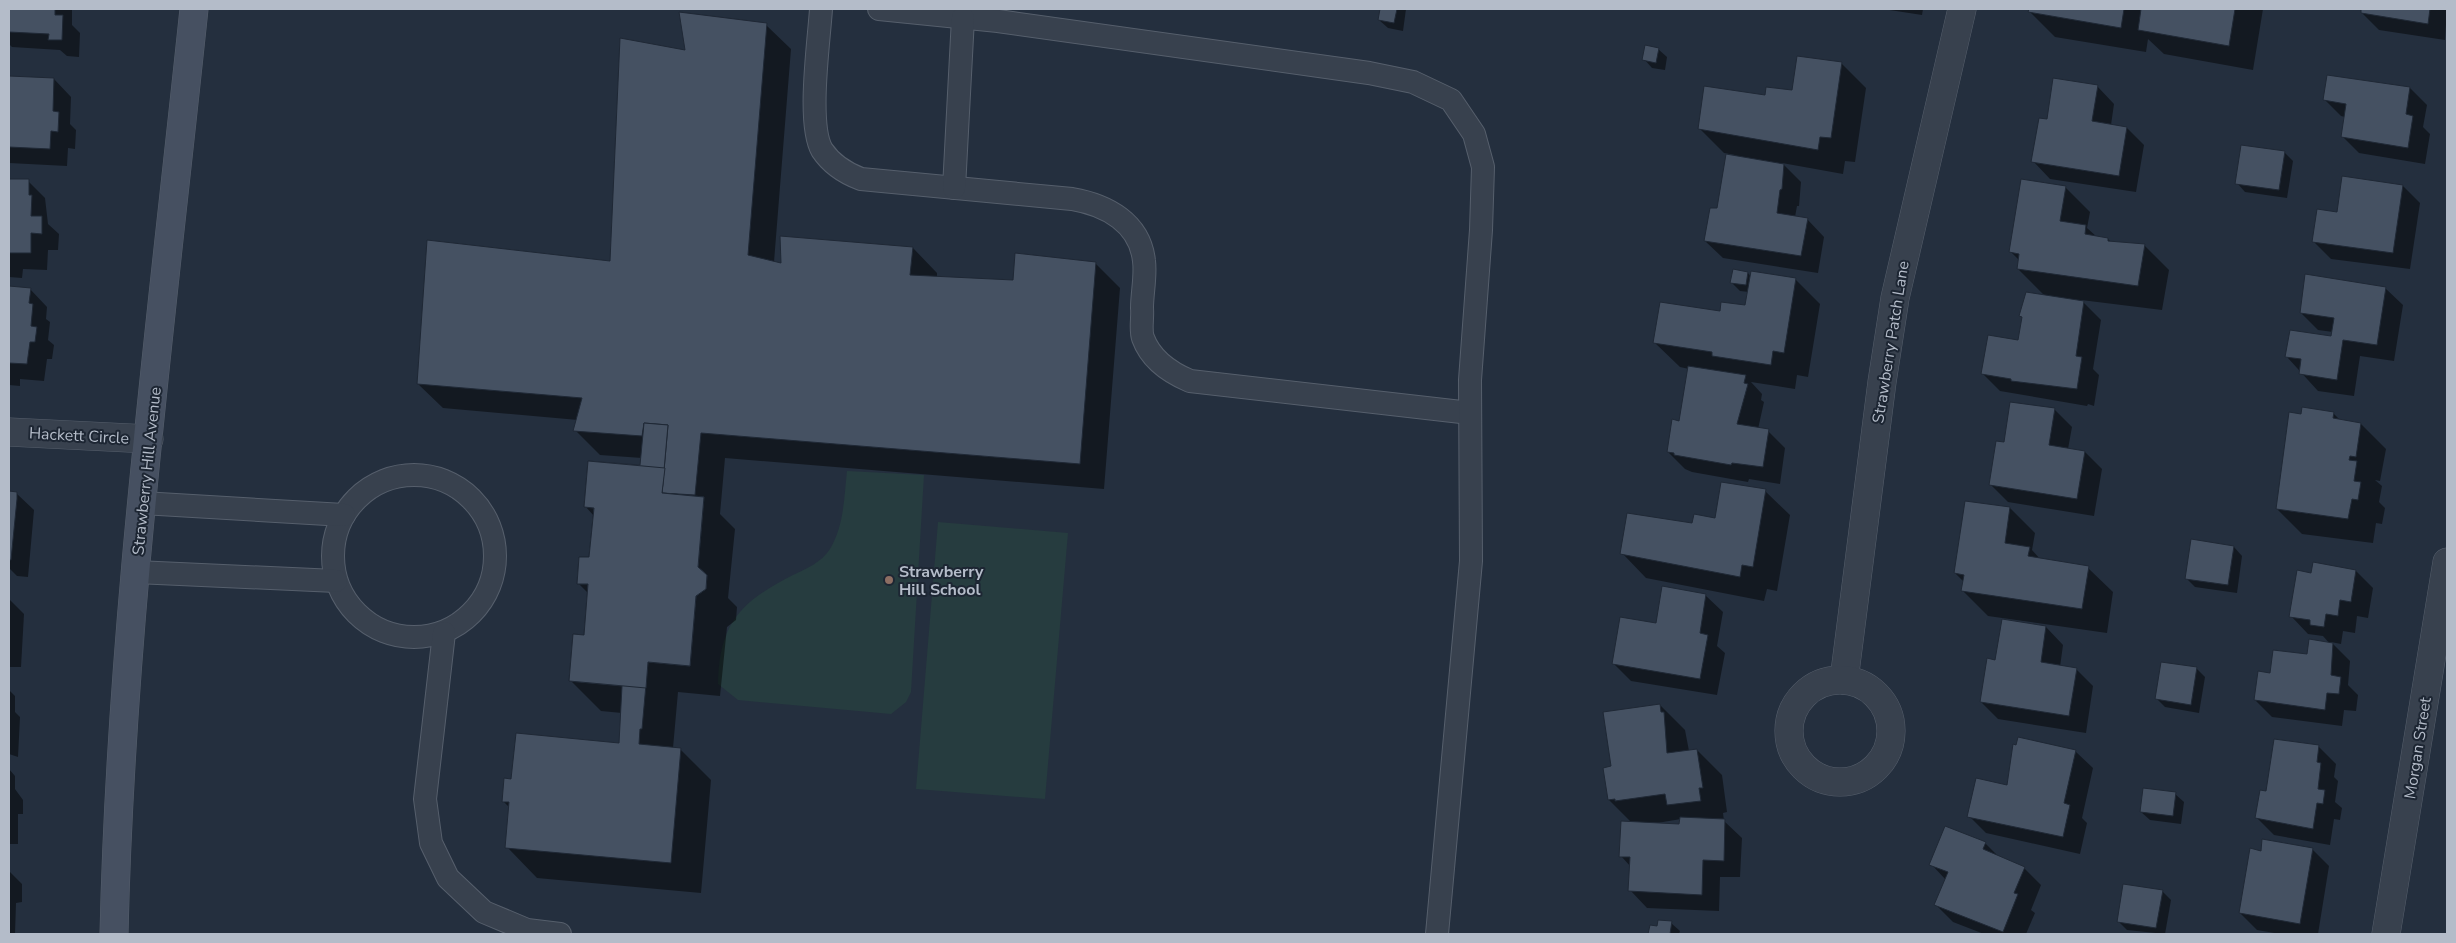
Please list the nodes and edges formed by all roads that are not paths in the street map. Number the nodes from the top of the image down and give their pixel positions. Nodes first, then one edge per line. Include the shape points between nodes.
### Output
1 (194, 9) edge
2 (822, 9) edge
3 (879, 9) edge
4 (1962, 9) edge
5 (963, 18) junction
6 (954, 188) junction
7 (1470, 413) junction
8 (9, 432) edge
9 (149, 439) junction
10 (142, 503) junction
11 (344, 515) junction
12 (2447, 562) edge
13 (136, 572) junction
14 (336, 581) junction
15 (444, 633) junction
16 (1844, 680) dead end
17 (114, 934) edge
18 (560, 934) edge
19 (1437, 934) edge
20 (2386, 934) edge

1 - 9 main road, Strawberry Hill Avenue
2 - 6 lane via 814,123 822,149 843,172 861,179
3 - 5 lane
4 - 16 street, Strawberry Patch Lane via 1895,298
5 - 6 lane
5 - 7 lane via 1369,73 1413,82 1451,100 1474,134 1483,167
6 - 7 lane via 1082,200 1117,215 1138,236 1144,262 1143,338 1154,356 1171,372 1190,381
7 - 19 lane via 1471,561
8 - 9 street, Hackett Circle
9 - 10 main road, Strawberry Hill Avenue
10 - 11 lane
10 - 13 main road, Strawberry Hill Avenue
11 - 14 lane via 336,530 332,556
11 - 15 lane via 367,489 390,477 416,474 442,479 466,493 485,514 495,541 495,569 486,596 468,618
12 - 20 street, Morgan Street
13 - 14 lane
13 - 17 main road, Strawberry Hill Avenue via 116,822
14 - 15 lane via 348,604 366,623 390,634 415,638
15 - 18 lane via 425,799 431,844 448,878 484,912 527,930

